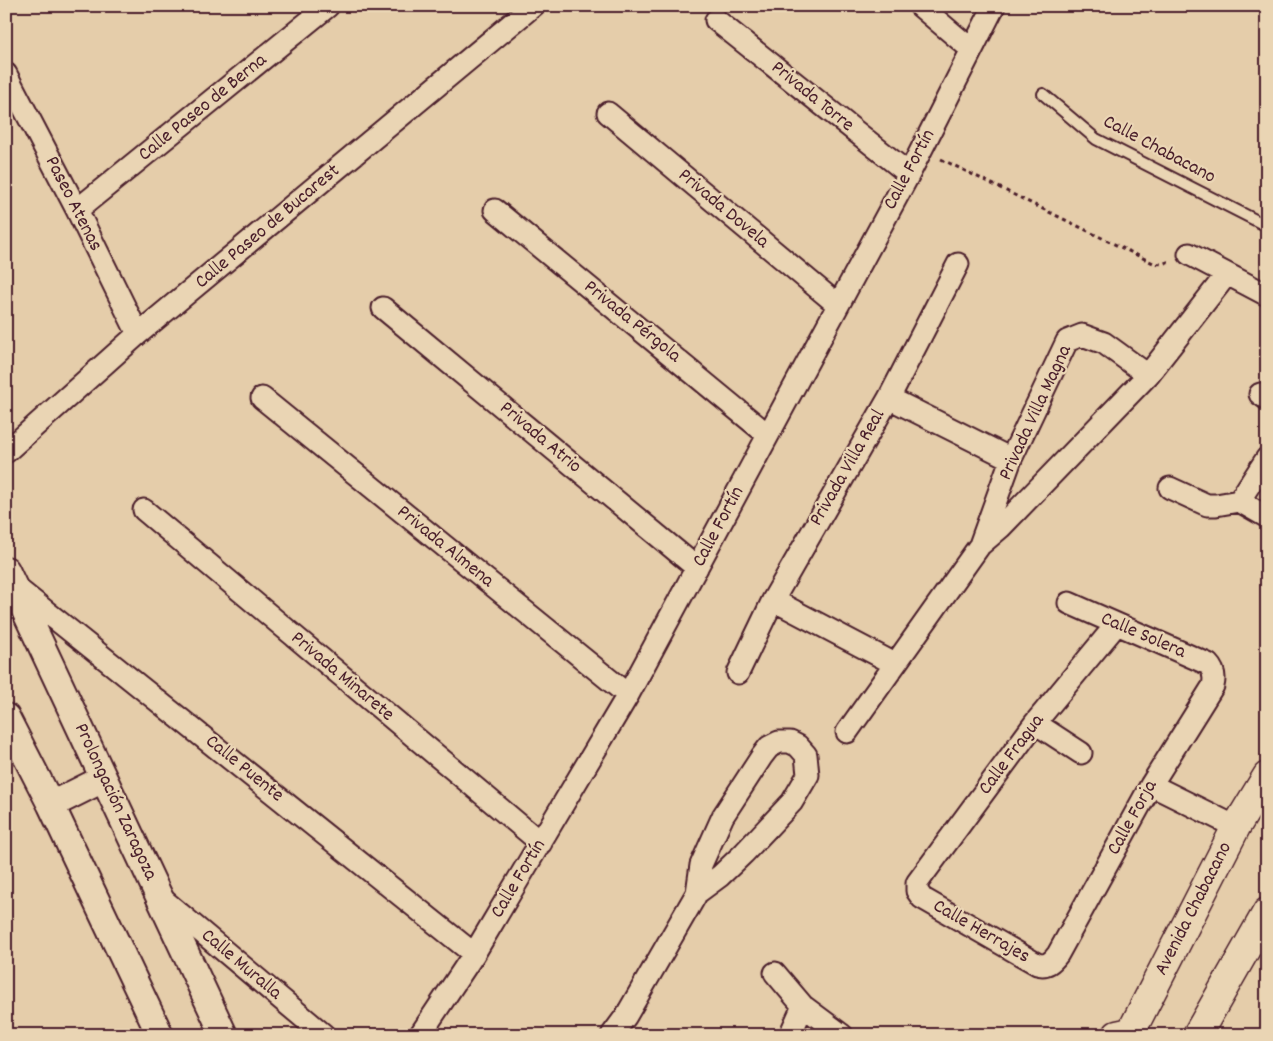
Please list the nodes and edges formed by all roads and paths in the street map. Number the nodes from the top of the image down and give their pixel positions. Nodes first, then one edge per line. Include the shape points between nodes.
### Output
1 (328, 6) edge
2 (533, 6) edge
3 (920, 6) edge
4 (994, 6) edge
5 (716, 20) dead end
6 (972, 50) junction
7 (6, 74) edge
8 (1043, 94) dead end
9 (608, 114) dead end
10 (921, 150) junction
11 (909, 174) junction
12 (77, 210) junction
13 (495, 210) dead end
14 (1267, 226) edge
15 (1189, 254) joint
16 (958, 264) dead end
17 (1227, 274) junction
18 (1267, 295) edge
19 (838, 305) junction
20 (383, 308) dead end
21 (138, 334) junction
22 (1148, 375) junction
23 (262, 398) dead end
24 (889, 398) junction
25 (768, 435) junction
26 (6, 452) edge
27 (1267, 458) edge
28 (1011, 459) junction
29 (1170, 488) dead end
30 (1238, 501) junction
31 (144, 510) dead end
32 (1267, 517) edge
33 (980, 545) junction
34 (697, 568) junction
35 (10, 578) edge
36 (773, 600) junction
37 (1069, 603) dead end
38 (1116, 625) junction
39 (895, 664) junction
40 (1213, 672) joint
41 (738, 673) dead end
42 (628, 695) junction
43 (6, 717) edge
44 (1035, 723) junction
45 (847, 732) dead end
46 (1081, 753) dead end
47 (1267, 776) edge
48 (104, 779) junction
49 (1151, 785) junction
50 (51, 805) junction
51 (1236, 827) junction
52 (540, 843) junction
53 (917, 891) joint
54 (697, 893) junction
55 (158, 895) junction
56 (1267, 912) edge
57 (474, 954) junction
58 (1049, 964) joint
59 (775, 973) dead end
60 (803, 1006) junction
61 (623, 1025) edge
62 (1129, 1034) edge
63 (160, 1035) edge
64 (224, 1035) edge
65 (324, 1035) edge
66 (420, 1035) edge
67 (612, 1035) edge
68 (790, 1035) edge
69 (842, 1035) edge
70 (1197, 1035) edge

1 - 12 street, Calle Paseo de Berna
2 - 21 street, Calle Paseo de Bucarest
3 - 6 street
4 - 6 street, Calle Fortín
5 - 11 street, Privada Torre
6 - 10 street, Calle Fortín
7 - 12 street, Paseo Atenas
8 - 14 lane, Calle Chabacano via 1096,139
9 - 19 street, Privada Dovela
10 - 11 street, Calle Fortín
10 - 15 path via 1153,264
11 - 19 street, Calle Fortín
12 - 21 street, Paseo Atenas
13 - 25 street, Privada Pérgola
15 - 17 street
16 - 24 street, Privada Villa Real
17 - 18 street
17 - 22 street, Privada Villa Magna
19 - 25 street, Calle Fortín
20 - 34 street, Privada Atrio
21 - 26 street, Calle Paseo de Bucarest
22 - 28 street, Privada Villa Magna via 1104,343 1082,335 1067,341
22 - 33 street, Privada Villa Magna
23 - 42 street, Privada Almena
24 - 28 street
24 - 36 street, Privada Villa Real
25 - 34 street, Calle Fortín
27 - 30 street
28 - 33 street, Privada Villa Magna
29 - 30 street via 1207,505
30 - 32 street
31 - 52 street, Privada Minarete
33 - 39 street, Privada Villa Magna
34 - 42 street, Calle Fortín
35 - 48 street, Prolongación Zaragoza
35 - 57 street, Calle Puente
36 - 39 street
36 - 41 street, Privada Villa Real
37 - 38 street, Calle Solera
38 - 40 street, Calle Solera via 1208,664
38 - 44 street, Calle Fragua
39 - 45 street, Privada Villa Magna
40 - 49 street, Calle Forja via 1213,686
42 - 52 street, Calle Fortín
43 - 50 street
44 - 46 street
44 - 53 street, Calle Fragua via 917,883
47 - 51 main road, Avenida Chabacano
48 - 50 street
48 - 55 street, Prolongación Zaragoza
49 - 51 street
49 - 58 street, Calle Forja via 1058,954
50 - 63 street
51 - 62 main road, Avenida Chabacano
52 - 57 street, Calle Fortín
53 - 58 street, Calle Herrajes via 922,898 1037,964
54 - 54 street via 701,865 723,816 762,756 779,742 798,746 806,755 808,775 792,802 720,876
54 - 61 street
55 - 64 street, Prolongación Zaragoza
55 - 65 street, Calle Muralla
56 - 70 main road
57 - 66 street, Calle Fortín
59 - 60 street
60 - 68 street
60 - 69 street
61 - 67 street

